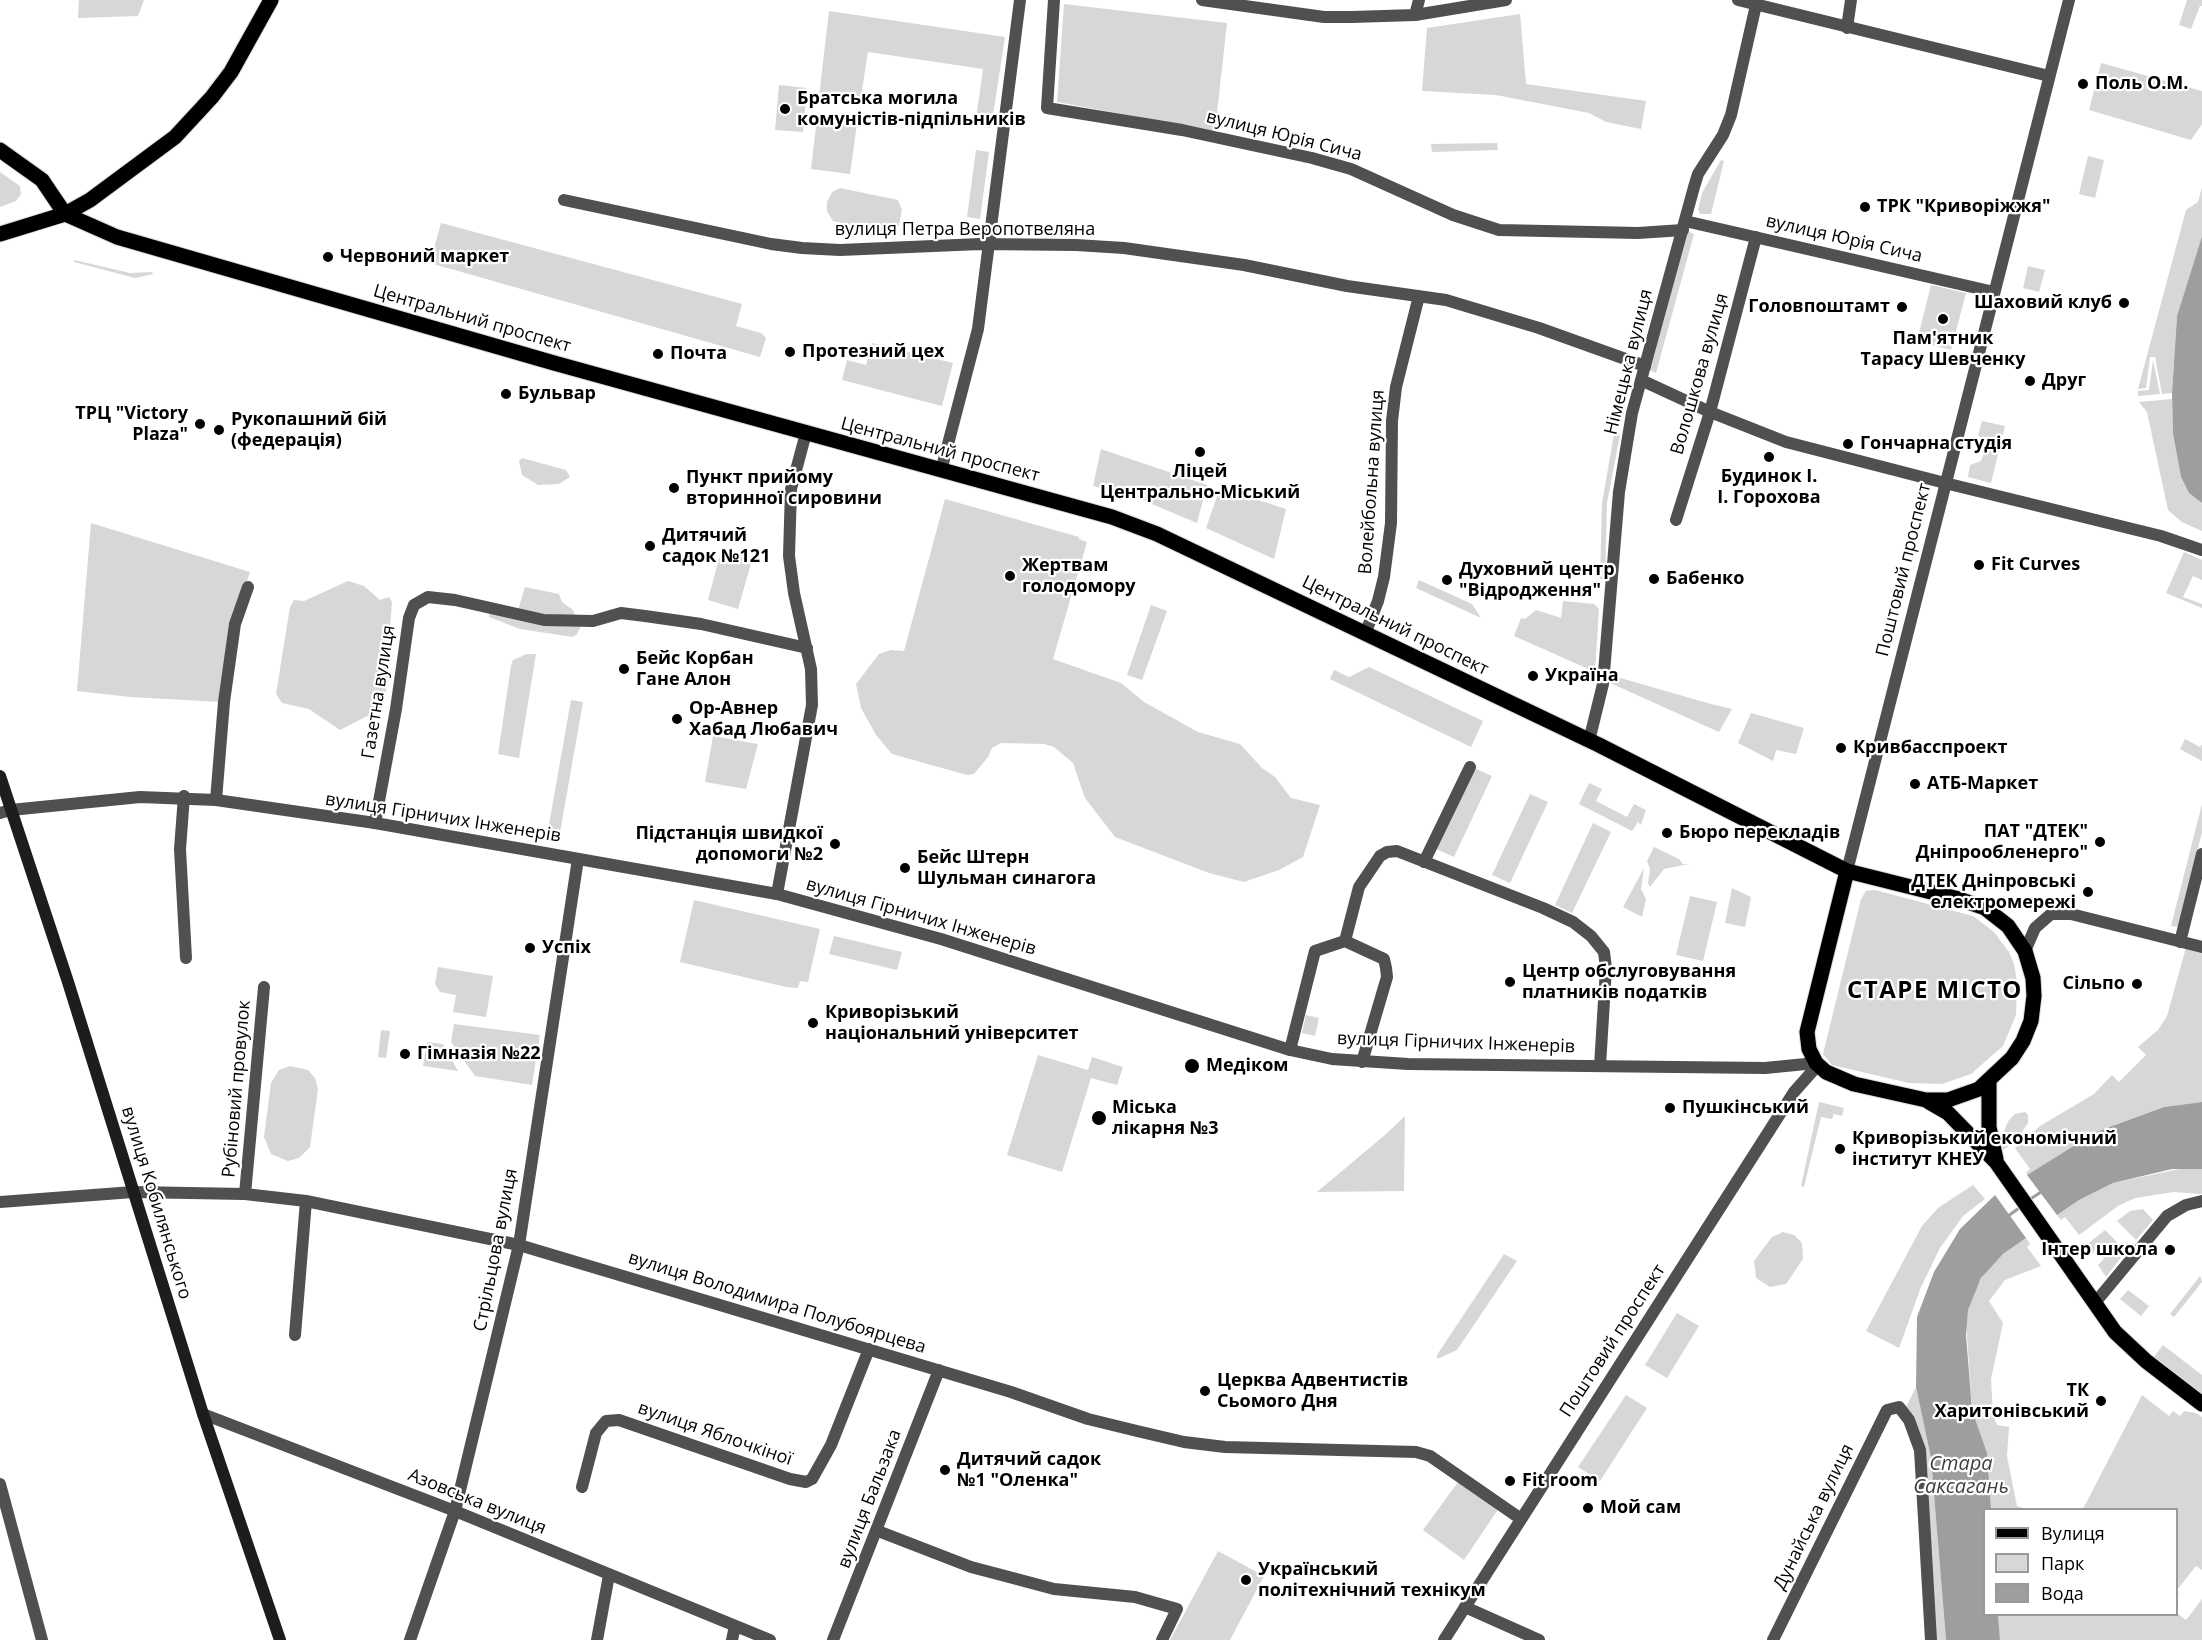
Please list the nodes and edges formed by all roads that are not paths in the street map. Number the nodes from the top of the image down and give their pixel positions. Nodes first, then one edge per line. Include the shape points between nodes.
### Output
1 (271, 0) edge
2 (1020, 0) edge
3 (1054, 0) edge
4 (1202, 0) edge
5 (1419, 0) edge
6 (1506, 0) edge
7 (1738, 0) edge
8 (1851, 0) edge
9 (2069, 0) edge
10 (1756, 5) junction
11 (1415, 15) junction
12 (1847, 28) junction
13 (2049, 76) junction
14 (0, 150) edge
15 (564, 200) dead end
16 (65, 214) junction
17 (1684, 226) junction
18 (0, 234) edge
19 (1756, 237) junction
20 (987, 244) junction
21 (1994, 292) junction
22 (1419, 296) junction
23 (1645, 366) junction
24 (1641, 380) junction
25 (1710, 412) junction
26 (806, 433) junction
27 (940, 471) junction
28 (1945, 483) junction
29 (1676, 520) dead end
30 (2202, 550) edge
31 (248, 587) dead end
32 (1365, 634) junction
33 (807, 648) junction
34 (1589, 741) junction
35 (1470, 767) dead end
36 (0, 776) edge
37 (184, 796) junction
38 (216, 800) junction
39 (5, 811) edge
40 (375, 823) junction
41 (2202, 854) edge
42 (578, 858) junction
43 (1424, 862) junction
44 (1847, 871) junction
45 (777, 894) junction
46 (1346, 941) junction
47 (2180, 942) junction
48 (2202, 947) edge
49 (2025, 951) junction
50 (186, 958) dead end
51 (264, 987) dead end
52 (1290, 1050) junction
53 (1362, 1062) junction
54 (1817, 1064) junction
55 (1600, 1066) junction
56 (1989, 1082) junction
57 (1926, 1100) junction
58 (2000, 1168) junction
59 (133, 1192) junction
60 (245, 1194) junction
61 (306, 1201) junction
62 (2202, 1201) edge
63 (0, 1202) edge
64 (519, 1245) junction
65 (2094, 1304) junction
66 (295, 1335) dead end
67 (869, 1349) junction
68 (939, 1370) junction
69 (2202, 1404) edge
70 (203, 1414) junction
71 (0, 1484) edge
72 (582, 1486) dead end
73 (455, 1511) junction
74 (1521, 1519) junction
75 (878, 1531) junction
76 (609, 1575) junction
77 (1465, 1607) junction
78 (735, 1626) junction
79 (42, 1640) edge
80 (280, 1640) edge
81 (410, 1640) edge
82 (597, 1640) edge
83 (732, 1640) edge
84 (770, 1640) edge
85 (833, 1640) edge
86 (1162, 1640) edge
87 (1444, 1640) edge
88 (1539, 1640) edge
89 (1773, 1640) edge
90 (1931, 1640) edge

1 - 16 main road via 231,72 188,124 135,168
2 - 20 street
3 - 17 street, вулиця Юрія Сича via 1047,108 1182,129 1312,158 1351,169 1453,215 1498,230 1628,233
4 - 11 street via 1324,16
5 - 11 street
6 - 11 street
7 - 10 street
8 - 12 street
9 - 13 street, Поштовий проспект
10 - 12 street
10 - 17 street, Німецька вулиця via 1731,115 1724,135 1698,174
12 - 13 street
13 - 21 street, Поштовий проспект
14 - 16 main road via 42,180
15 - 20 street, вулиця Петра Веропотвеляна via 802,248
16 - 18 main road
16 - 26 main road, Центральний проспект via 117,237
17 - 19 street, вулиця Юрія Сича
17 - 23 street, Німецька вулиця
19 - 21 street, вулиця Юрія Сича
19 - 25 street, Волошкова вулиця
20 - 22 street, вулиця Петра Веропотвеляна via 1124,248
20 - 27 street via 978,329
21 - 28 street, Поштовий проспект
22 - 23 street, вулиця Петра Веропотвеляна via 1517,321
22 - 32 street, Волейбольна вулиця via 1396,387 1391,523 1384,578
23 - 24 street, Німецька вулиця
24 - 25 street
24 - 34 street, Німецька вулиця via 1622,469 1603,684
25 - 28 street via 1786,442
25 - 29 street, Волошкова вулиця
26 - 27 main road, Центральний проспект
26 - 33 street via 790,489 789,556
27 - 32 main road, Центральний проспект via 1112,517 1157,534
28 - 30 street via 2161,536
28 - 44 street, Поштовий проспект
31 - 38 street via 235,624
32 - 34 main road, Центральний проспект
33 - 40 street, Газетна вулиця via 701,624 645,616 612,614 593,621 544,620 428,597 414,605 409,618
33 - 45 street via 812,705
34 - 44 main road, Центральний проспект
35 - 43 street
36 - 39 main road, вулиця Кобилянського
37 - 38 street, вулиця Гірничих Інженерів
37 - 39 street, вулиця Гірничих Інженерів
37 - 50 street via 180,849
38 - 40 street, вулиця Гірничих Інженерів
39 - 59 main road, вулиця Кобилянського via 68,982
40 - 42 street, вулиця Гірничих Інженерів
41 - 47 street
42 - 45 street, вулиця Гірничих Інженерів
42 - 64 street, Стрільцова вулиця
43 - 46 street via 1397,851 1380,856 1359,887
43 - 55 street via 1480,881 1573,922 1601,947 1606,974
44 - 49 main road, Центральний проспект via 1985,908 2008,926
44 - 54 main road via 1807,1032 1809,1049
45 - 52 street, вулиця Гірничих Інженерів via 941,939
46 - 52 street via 1315,951
46 - 53 street via 1384,959 1386,968 1387,977
47 - 48 street
47 - 49 street via 2072,914 2051,914 2035,928
49 - 56 main road via 2033,985 2030,1025 2012,1058
51 - 60 street, Рубіновий провулок
52 - 53 street, вулиця Гірничих Інженерів
53 - 55 street, вулиця Гірничих Інженерів
54 - 55 street, вулиця Гірничих Інженерів via 1764,1068
54 - 57 main road via 1854,1084
54 - 74 street, Поштовий проспект via 1794,1092
56 - 57 main road via 1960,1098
56 - 58 main road via 1989,1127
57 - 58 main road via 1948,1113
58 - 65 main road
59 - 60 street, вулиця Володимира Полубоярцева
59 - 63 street, вулиця Володимира Полубоярцева
59 - 70 main road, вулиця Кобилянського
60 - 61 street, вулиця Володимира Полубоярцева
61 - 64 street, вулиця Володимира Полубоярцева
61 - 66 street
62 - 65 street via 2167,1216
64 - 67 street, вулиця Володимира Полубоярцева
64 - 73 street, Стрільцова вулиця
65 - 69 main road via 2115,1332 2146,1361
67 - 68 street, вулиця Володимира Полубоярцева
67 - 72 street, вулиця Яблочкіної via 831,1445 812,1479 806,1482 620,1420 606,1421 596,1433
68 - 74 street, вулиця Володимира Полубоярцева via 1088,1419 1184,1442 1225,1447 1416,1452 1430,1456
68 - 75 street, вулиця Бальзака
70 - 73 street, Азовська вулиця
70 - 80 main road, вулиця Кобилянського
71 - 79 street
73 - 76 street, Азовська вулиця
73 - 81 street, Стрільцова вулиця
74 - 77 street, Поштовий проспект
75 - 85 street, вулиця Бальзака
75 - 86 street via 971,1567 1054,1589 1135,1597 1177,1609
76 - 78 street, Азовська вулиця
76 - 82 street
77 - 87 street, Поштовий проспект
77 - 88 street
78 - 83 street
78 - 84 street, Азовська вулиця
89 - 90 street, Дунайська вулиця via 1887,1410 1899,1407 1920,1450

